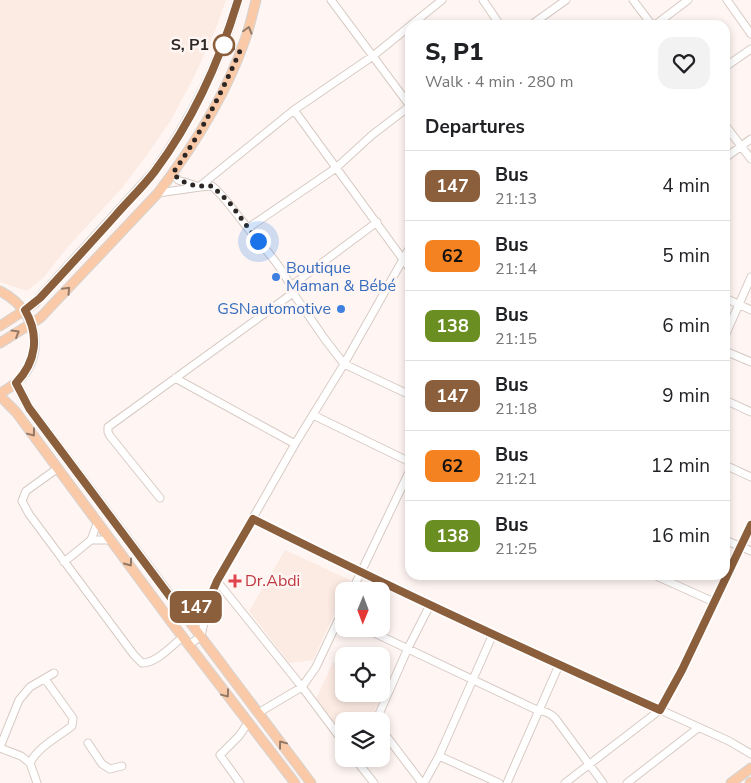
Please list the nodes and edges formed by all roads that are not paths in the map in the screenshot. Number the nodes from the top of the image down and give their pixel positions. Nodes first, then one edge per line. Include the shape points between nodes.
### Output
1 (238, 0) edge
2 (256, 0) edge
3 (331, 0) edge
4 (442, 0) edge
5 (483, 0) edge
6 (566, 0) edge
7 (633, 0) edge
8 (688, 0) edge
9 (727, 0) edge
10 (418, 20) edge
11 (497, 20) edge
12 (538, 20) edge
13 (649, 20) edge
14 (660, 20) edge
15 (405, 31) edge
16 (751, 34) edge
17 (751, 49) edge
18 (373, 56) junction
19 (730, 64) edge
20 (405, 99) edge
21 (294, 110) junction
22 (405, 110) edge
23 (730, 132) edge
24 (751, 139) edge
25 (741, 146) junction
26 (730, 154) edge
27 (751, 159) edge
28 (336, 168) junction
29 (173, 173) junction
30 (200, 186) junction
31 (158, 193) junction
32 (377, 222) junction
33 (248, 228) junction
34 (405, 256) edge
35 (403, 260) junction
36 (405, 263) edge
37 (751, 277) edge
38 (292, 289) junction
39 (0, 291) edge
40 (730, 300) edge
41 (740, 304) junction
42 (25, 310) junction
43 (751, 310) edge
44 (32, 324) junction
45 (730, 325) edge
46 (0, 326) edge
47 (0, 343) edge
48 (730, 353) edge
49 (751, 362) edge
50 (344, 364) junction
51 (175, 378) junction
52 (16, 383) junction
53 (405, 393) edge
54 (0, 394) edge
55 (730, 402) edge
56 (751, 412) edge
57 (313, 415) junction
58 (294, 444) junction
59 (405, 460) edge
60 (730, 467) edge
61 (58, 468) junction
62 (751, 477) edge
63 (405, 481) edge
64 (160, 498) dead end
65 (253, 519) junction
66 (98, 522) junction
67 (751, 525) edge
68 (91, 540) junction
69 (112, 540) junction
70 (730, 542) edge
71 (740, 547) junction
72 (751, 551) edge
73 (64, 562) junction
74 (730, 568) edge
75 (361, 573) junction
76 (665, 580) edge
77 (724, 580) edge
78 (217, 581) junction
79 (356, 582) edge
80 (209, 600) junction
81 (714, 602) junction
82 (430, 605) junction
83 (183, 614) junction
84 (172, 623) junction
85 (335, 631) edge
86 (494, 634) junction
87 (201, 636) junction
88 (183, 637) junction
89 (386, 638) edge
90 (189, 645) junction
91 (408, 648) junction
92 (559, 665) junction
93 (54, 673) dead end
94 (44, 679) junction
95 (473, 680) junction
96 (302, 687) junction
97 (660, 710) junction
98 (539, 711) junction
99 (380, 712) edge
100 (258, 713) junction
101 (248, 723) junction
102 (698, 728) junction
103 (254, 731) junction
104 (335, 731) edge
105 (240, 736) junction
106 (390, 740) edge
107 (88, 743) dead end
108 (0, 748) edge
109 (751, 754) edge
110 (439, 756) junction
111 (30, 763) junction
112 (590, 765) junction
113 (122, 766) dead end
114 (361, 767) edge
115 (751, 768) edge
116 (37, 783) edge
117 (240, 783) edge
118 (294, 783) edge
119 (311, 783) edge
120 (374, 783) edge
121 (423, 783) edge
122 (499, 783) edge
123 (507, 783) edge
124 (565, 783) edge
125 (603, 783) edge
126 (627, 783) edge
127 (731, 783) edge

1 - 42 main road via 213,72 169,152 138,191 40,298
29 -> 2 main road via 220,97 246,37
3 - 18 street
4 - 10 street
5 - 11 street
6 - 12 street
7 - 13 street
8 - 14 street
9 - 16 street
15 - 18 street
17 - 19 street
18 - 20 street
18 - 21 street
21 - 28 street
21 - 30 street
22 - 28 street
23 - 25 street
24 - 25 street
25 - 26 street
25 - 27 street
28 - 32 street
28 - 33 street
29 - 30 street via 178,180
29 - 31 main road
30 - 31 street
30 - 33 street via 212,186 218,191
44 -> 31 main road
32 - 35 street
32 - 38 street
33 - 38 street
34 - 35 street
35 - 36 street
35 - 50 street
37 - 41 street
38 - 50 street
38 - 51 street
39 - 42 main road
40 - 41 street
41 - 43 street
41 - 45 street
42 - 44 main road
42 - 46 main road
47 -> 44 main road
44 - 52 main road via 33,356
48 - 49 street
50 - 53 street
50 - 57 street
51 - 58 street
51 - 64 street via 108,427 110,436
52 - 54 main road
52 - 83 main road via 29,408
54 -> 61 main road
55 - 56 street
57 - 58 street
57 - 59 street
58 - 65 street
60 - 62 street
61 - 66 main road
61 - 73 street via 26,491 22,501
63 - 75 street
65 - 75 street
65 - 78 street
66 - 68 street
66 - 69 main road
67 - 71 street
68 - 69 street
68 - 73 street
69 -> 84 main road
70 - 71 street
71 - 72 street
71 - 74 street
73 - 88 street via 142,663 157,658
75 - 79 street
75 - 82 street
76 - 81 street
77 - 81 street
78 - 80 street
78 - 96 street
80 - 83 street
80 - 87 street
81 - 97 street
82 - 86 street
82 - 91 street
83 - 84 street
83 - 87 main road
84 - 88 main road
85 - 96 street
86 - 92 street
86 - 95 street
87 - 90 street
87 - 100 main road
88 - 90 main road
89 - 91 street
90 -> 101 main road
91 - 95 street
91 - 99 street
92 - 97 street
92 - 98 street
93 - 94 street
94 - 108 street via 19,700
94 - 111 street via 73,718 72,726 41,749
95 - 98 street
95 - 110 street
96 - 100 street
96 - 104 street
97 - 102 street
97 - 112 street
98 - 112 street via 546,711 555,718
98 - 123 street
119 -> 100 main road
101 - 103 main road
101 - 105 street
102 - 109 street
102 - 126 street
103 - 105 street
103 - 118 main road
105 - 117 street via 220,755
106 - 121 street
107 - 113 street via 102,764 110,769
108 - 111 street
110 - 121 street
110 - 122 street
111 - 116 street
112 - 124 street
112 - 125 street
114 - 120 street
115 - 127 main road

